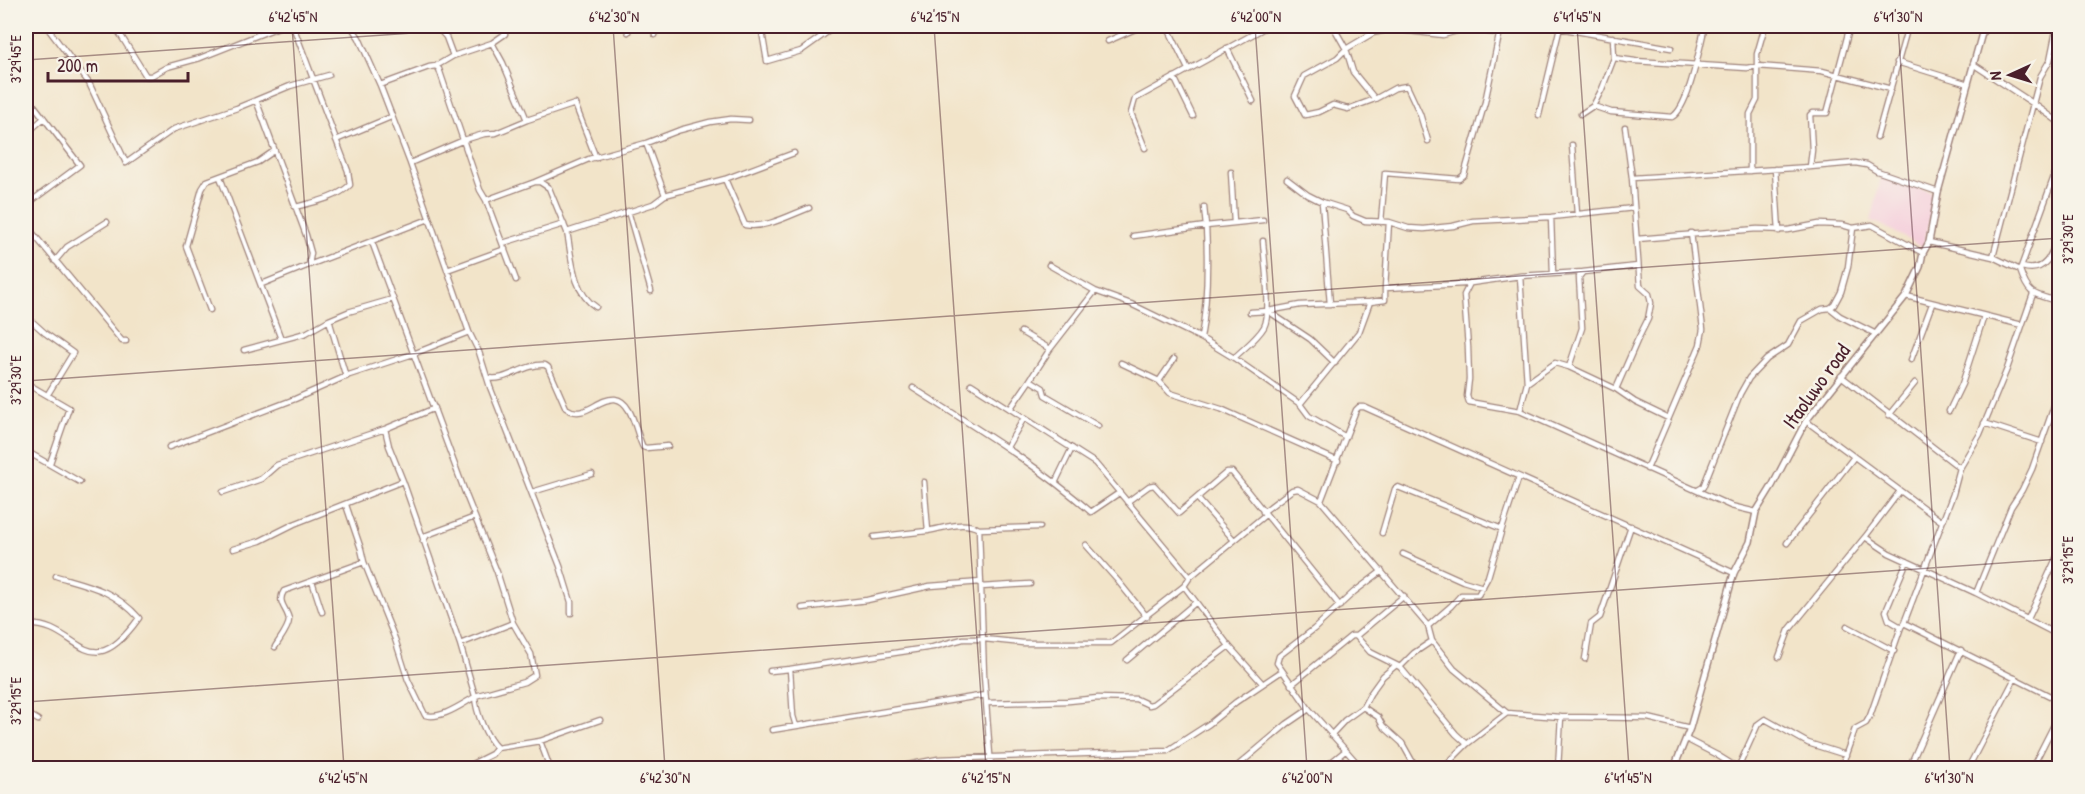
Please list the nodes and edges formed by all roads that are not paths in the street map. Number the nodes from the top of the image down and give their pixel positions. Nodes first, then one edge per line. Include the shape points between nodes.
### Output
1 (46, 26) edge
2 (115, 26) edge
3 (281, 26) edge
4 (293, 26) edge
5 (351, 26) edge
6 (436, 26) edge
7 (507, 26) edge
8 (625, 26) edge
9 (652, 26) edge
10 (761, 26) edge
11 (836, 26) edge
12 (1142, 26) edge
13 (1167, 26) edge
14 (1252, 26) edge
15 (1268, 26) edge
16 (1334, 26) edge
17 (1501, 26) edge
18 (1705, 26) edge
19 (1765, 26) edge
20 (1851, 26) edge
21 (1908, 26) edge
22 (1984, 26) edge
23 (2057, 26) edge
24 (1560, 27) edge
25 (1256, 31) junction
26 (628, 32) dead end
27 (1499, 33) junction
28 (655, 35) dead end
29 (1613, 38) junction
30 (1107, 40) dead end
31 (492, 43) junction
32 (1227, 48) junction
33 (1671, 48) dead end
34 (1346, 49) junction
35 (453, 56) junction
36 (1614, 58) junction
37 (1898, 62) junction
38 (1695, 64) junction
39 (1973, 64) junction
40 (436, 66) junction
41 (1757, 66) junction
42 (1188, 69) junction
43 (329, 75) dead end
44 (1837, 75) junction
45 (1174, 77) junction
46 (313, 80) junction
47 (1968, 84) junction
48 (380, 85) junction
49 (1891, 89) junction
50 (26, 95) edge
51 (1375, 99) junction
52 (256, 100) junction
53 (1253, 101) dead end
54 (2034, 104) junction
55 (1593, 106) junction
56 (1581, 114) dead end
57 (1539, 115) dead end
58 (1193, 116) dead end
59 (391, 117) junction
60 (44, 118) junction
61 (527, 120) junction
62 (749, 120) dead end
63 (2060, 123) edge
64 (1625, 127) dead end
65 (26, 134) edge
66 (1877, 137) dead end
67 (336, 140) junction
68 (464, 140) junction
69 (1428, 141) dead end
70 (646, 143) junction
71 (1572, 145) dead end
72 (1145, 148) dead end
73 (274, 151) junction
74 (794, 153) dead end
75 (596, 158) junction
76 (2060, 160) edge
77 (410, 163) junction
78 (1810, 167) junction
79 (1775, 169) junction
80 (1750, 171) junction
81 (1231, 172) dead end
82 (220, 177) junction
83 (1632, 178) junction
84 (725, 179) junction
85 (1287, 179) dead end
86 (534, 182) junction
87 (1938, 192) junction
88 (665, 195) junction
89 (486, 200) junction
90 (1322, 202) junction
91 (26, 205) edge
92 (296, 207) junction
93 (1204, 207) dead end
94 (809, 208) dead end
95 (1634, 208) junction
96 (628, 211) junction
97 (1576, 214) junction
98 (1551, 217) junction
99 (429, 219) junction
100 (1263, 220) dead end
101 (107, 222) dead end
102 (1381, 222) junction
103 (1389, 222) junction
104 (1234, 223) junction
105 (564, 224) junction
106 (26, 225) edge
107 (1206, 226) junction
108 (1853, 228) junction
109 (2060, 229) edge
110 (1779, 231) junction
111 (567, 232) junction
112 (1691, 233) junction
113 (1133, 236) dead end
114 (1637, 239) junction
115 (1263, 241) dead end
116 (372, 242) junction
117 (1929, 242) junction
118 (504, 246) junction
119 (1923, 253) junction
120 (1993, 257) junction
121 (55, 261) junction
122 (309, 265) junction
123 (1049, 265) dead end
124 (1638, 266) junction
125 (2021, 268) junction
126 (447, 270) junction
127 (1582, 272) junction
128 (1553, 273) junction
129 (1520, 276) junction
130 (516, 280) dead end
131 (1471, 283) junction
132 (261, 284) junction
133 (1385, 288) junction
134 (651, 291) dead end
135 (1095, 291) junction
136 (2033, 294) junction
137 (1906, 296) junction
138 (393, 299) junction
139 (1370, 302) junction
140 (2060, 302) edge
141 (1330, 304) junction
142 (1932, 304) junction
143 (596, 307) dead end
144 (1830, 308) junction
145 (210, 310) dead end
146 (1268, 311) junction
147 (1250, 312) dead end
148 (26, 316) edge
149 (1984, 316) junction
150 (329, 320) junction
151 (2022, 325) junction
152 (469, 332) junction
153 (1021, 332) dead end
154 (1876, 334) junction
155 (1202, 338) junction
156 (281, 339) junction
157 (126, 341) dead end
158 (1050, 349) junction
159 (244, 350) dead end
160 (413, 354) junction
161 (1234, 358) junction
162 (1174, 359) dead end
163 (1911, 360) dead end
164 (1121, 363) dead end
165 (1335, 363) junction
166 (1569, 367) junction
167 (1841, 376) junction
168 (346, 377) junction
169 (489, 378) junction
170 (1030, 380) junction
171 (1159, 381) junction
172 (26, 383) edge
173 (1527, 383) junction
174 (1915, 383) dead end
175 (971, 384) dead end
176 (913, 388) dead end
177 (2060, 389) edge
178 (1617, 390) junction
179 (48, 394) junction
180 (1300, 404) junction
181 (435, 408) junction
182 (1010, 409) junction
183 (1520, 411) junction
184 (1949, 411) dead end
185 (1889, 415) junction
186 (1024, 418) junction
187 (1668, 418) junction
188 (1806, 421) junction
189 (1984, 423) junction
190 (1098, 426) dead end
191 (386, 429) junction
192 (1346, 437) junction
193 (2042, 442) junction
194 (668, 446) dead end
195 (169, 447) dead end
196 (1007, 447) junction
197 (1072, 448) junction
198 (26, 451) edge
199 (1854, 458) junction
200 (1338, 461) junction
201 (50, 463) junction
202 (1960, 468) junction
203 (1647, 469) junction
204 (592, 474) dead end
205 (1520, 477) junction
206 (403, 481) junction
207 (1056, 481) junction
208 (80, 482) dead end
209 (924, 482) dead end
210 (1698, 490) junction
211 (1900, 491) junction
212 (223, 492) dead end
213 (532, 492) junction
214 (1119, 494) junction
215 (1197, 498) junction
216 (1321, 501) junction
217 (1127, 502) junction
218 (346, 505) junction
219 (1756, 512) junction
220 (1264, 514) junction
221 (475, 517) junction
222 (1941, 521) junction
223 (1631, 526) junction
224 (1040, 527) dead end
225 (979, 529) junction
226 (1502, 529) junction
227 (928, 531) junction
228 (1382, 533) dead end
229 (874, 537) dead end
230 (1865, 537) junction
231 (1234, 540) junction
232 (423, 541) junction
233 (1787, 543) dead end
234 (1086, 544) dead end
235 (233, 549) dead end
236 (2060, 550) edge
237 (1403, 554) dead end
238 (1907, 561) junction
239 (364, 562) junction
240 (1924, 568) junction
241 (1382, 571) junction
242 (1734, 573) junction
243 (56, 576) dead end
244 (1190, 577) junction
245 (312, 581) junction
246 (981, 584) junction
247 (1030, 584) dead end
248 (1184, 586) junction
249 (1483, 586) junction
250 (1976, 593) junction
251 (1404, 596) junction
252 (1195, 603) junction
253 (1340, 606) junction
254 (802, 608) dead end
255 (322, 612) dead end
256 (26, 613) edge
257 (571, 613) dead end
258 (1147, 617) junction
259 (2028, 619) junction
260 (513, 623) junction
261 (28, 625) edge
262 (1902, 625) junction
263 (1428, 626) junction
264 (1847, 626) dead end
265 (1356, 636) junction
266 (2060, 636) edge
267 (984, 639) junction
268 (1432, 641) junction
269 (460, 644) junction
270 (1229, 645) junction
271 (275, 647) dead end
272 (1961, 650) junction
273 (1894, 651) junction
274 (1779, 657) dead end
275 (1585, 659) dead end
276 (1127, 660) dead end
277 (1397, 666) junction
278 (790, 669) junction
279 (1282, 670) junction
280 (770, 671) dead end
281 (2015, 678) junction
282 (1263, 683) junction
283 (1291, 685) junction
284 (985, 695) junction
285 (475, 697) junction
286 (2060, 701) edge
287 (987, 703) junction
288 (1363, 708) junction
289 (1309, 709) junction
290 (26, 713) edge
291 (1507, 713) junction
292 (2060, 713) edge
293 (1561, 717) junction
294 (38, 720) dead end
295 (600, 720) dead end
296 (796, 726) junction
297 (1690, 728) junction
298 (772, 730) dead end
299 (1331, 735) junction
300 (1686, 739) junction
301 (540, 741) junction
302 (1467, 744) junction
303 (497, 748) junction
304 (1345, 751) junction
305 (1846, 755) junction
306 (990, 757) junction
307 (932, 760) junction
308 (464, 768) edge
309 (550, 768) edge
310 (892, 768) edge
311 (931, 768) edge
312 (991, 768) edge
313 (1235, 768) edge
314 (1324, 768) edge
315 (1391, 768) edge
316 (1416, 768) edge
317 (1444, 768) edge
318 (1558, 768) edge
319 (1674, 768) edge
320 (1738, 768) edge
321 (1841, 768) edge
322 (1909, 768) edge
323 (1968, 768) edge
324 (2032, 768) edge

1 - 52 street via 89,83 126,163 174,129
2 - 3 street via 146,76
4 - 46 street
5 - 48 street
6 - 35 street via 446,37
7 - 31 street via 505,34
8 - 26 street
9 - 28 street
10 - 11 street via 767,60 801,51
12 - 30 street
13 - 42 street
14 - 25 street
15 - 25 street
16 - 34 street
17 - 27 street
18 - 38 street
19 - 41 street
20 - 44 street
21 - 37 street
22 - 39 street, Itaoluwo road
23 - 54 street
24 - 29 street
24 - 57 street
25 - 32 street
27 - 34 street via 1464,29 1443,35 1391,29 1372,33
27 - 102 street via 1464,175 1459,179 1384,173
29 - 33 street
29 - 36 street
31 - 35 street
31 - 61 street
32 - 42 street
32 - 53 street
34 - 51 street via 1353,72
34 - 51 street via 1304,76 1295,96 1305,115 1333,105 1348,109
35 - 40 street
36 - 38 street
36 - 55 street
37 - 47 street
37 - 49 street
38 - 41 street
38 - 55 street via 1682,108 1672,117 1611,112
39 - 47 street, Itaoluwo road
39 - 54 street
40 - 48 street
40 - 68 street
41 - 44 street
41 - 80 street via 1757,100 1750,114
42 - 45 street
43 - 46 street
44 - 49 street
44 - 78 street via 1827,113 1810,115
45 - 58 street
45 - 72 street via 1135,99 1131,112
46 - 52 street
46 - 67 street
47 - 87 street, Itaoluwo road
48 - 59 street
49 - 66 street
50 - 60 street
51 - 69 street via 1407,86
52 - 73 street
54 - 63 street
54 - 120 street
55 - 56 street
59 - 67 street
59 - 77 street
60 - 65 street
60 - 91 street via 80,165
61 - 68 street via 496,133
61 - 75 street via 575,104
62 - 70 street via 710,122
64 - 83 street
67 - 92 street via 350,185 330,197
68 - 77 street
68 - 89 street
70 - 75 street
70 - 88 street
71 - 97 street
73 - 82 street
73 - 92 street
74 - 84 street
75 - 86 street
76 - 125 street
77 - 99 street
78 - 79 street
78 - 87 street via 1863,164
79 - 80 street
79 - 110 street
80 - 83 street
81 - 104 street
82 - 132 street
82 - 145 street via 207,180 202,189 186,246
83 - 95 street
84 - 88 street
84 - 94 street via 745,225 767,224
85 - 90 street
86 - 89 street
86 - 105 street via 549,188
87 - 117 street, Itaoluwo road
88 - 96 street via 653,204
89 - 118 street
90 - 102 street via 1365,221
90 - 141 street
92 - 122 street via 310,253
93 - 107 street
95 - 97 street
95 - 114 street
96 - 111 street
96 - 134 street
97 - 98 street
98 - 103 street via 1473,221 1424,229
98 - 128 street
99 - 116 street
99 - 126 street
100 - 104 street
101 - 121 street via 67,247
102 - 103 street
103 - 133 street
104 - 107 street
105 - 111 street
105 - 118 street
106 - 121 street
107 - 113 street
107 - 155 street via 1207,308
108 - 110 street via 1820,224
108 - 119 street via 1872,225
108 - 144 street via 1841,292
109 - 125 street via 2043,265
110 - 112 street
111 - 143 street via 576,278
112 - 114 street
112 - 187 street via 1703,329 1700,345
114 - 124 street
115 - 146 street
116 - 122 street
116 - 138 street
117 - 119 street, Itaoluwo road
117 - 120 street
118 - 126 street
118 - 130 street
119 - 137 street, Itaoluwo road
120 - 125 street
121 - 157 street
122 - 132 street
123 - 135 street
124 - 127 street
124 - 178 street via 1640,286 1649,294 1651,303
125 - 136 street
126 - 152 street
127 - 128 street
127 - 166 street via 1582,328
128 - 129 street
129 - 131 street
129 - 173 street
131 - 133 street
131 - 183 street via 1464,295 1469,402
132 - 156 street
133 - 139 street via 1385,300
135 - 155 street
135 - 158 street
136 - 140 street
136 - 151 street
137 - 142 street
137 - 154 street, Itaoluwo road
138 - 150 street
138 - 160 street
139 - 141 street
139 - 165 street via 1359,332
141 - 146 street
142 - 149 street
142 - 163 street
144 - 154 street
144 - 210 street via 1801,321 1788,345 1749,378 1703,487
146 - 147 street
146 - 161 street via 1266,325
146 - 165 street via 1310,339
148 - 179 street via 73,353
149 - 151 street
149 - 184 street
150 - 156 street via 306,333
150 - 168 street
151 - 189 street
152 - 160 street
152 - 169 street
153 - 158 street
154 - 167 street, Itaoluwo road
155 - 161 street
156 - 159 street
158 - 170 street
160 - 168 street
160 - 181 street
161 - 180 street
162 - 171 street
164 - 171 street
165 - 180 street
166 - 173 street via 1555,363
166 - 178 street
167 - 185 street
167 - 188 street, Itaoluwo road
168 - 195 street
169 - 194 street via 545,365 571,412 606,401 622,402 643,447
169 - 213 street
170 - 182 street
170 - 190 street via 1043,388 1045,395
171 - 200 street via 1170,393 1221,410
172 - 179 street
173 - 183 street
174 - 185 street
175 - 182 street
176 - 196 street
177 - 193 street
178 - 187 street
179 - 201 street via 69,408
180 - 192 street via 1309,416
181 - 191 street
181 - 221 street
182 - 186 street
183 - 203 street
185 - 202 street
186 - 196 street
186 - 197 street
187 - 203 street
188 - 199 street
188 - 219 street, Itaoluwo road
189 - 193 street
189 - 202 street
191 - 206 street
191 - 212 street via 277,465 261,479
192 - 200 street
192 - 205 street via 1356,410 1364,407
193 - 250 street
196 - 207 street
197 - 207 street
197 - 214 street via 1095,463
198 - 201 street
199 - 211 street
199 - 233 street
200 - 216 street
201 - 208 street
202 - 222 street
203 - 210 street
204 - 213 street
205 - 223 street
205 - 226 street
206 - 218 street
206 - 232 street
207 - 214 street via 1091,512
209 - 227 street
210 - 219 street via 1731,506
211 - 222 street
211 - 230 street
213 - 257 street via 560,566
214 - 217 street
215 - 217 street via 1179,513 1151,485
215 - 220 street via 1230,472
215 - 231 street
216 - 220 street via 1298,489 1292,490
216 - 241 street
217 - 244 street
218 - 235 street
218 - 239 street
219 - 242 street, Itaoluwo road via 1750,542
220 - 231 street
220 - 253 street
221 - 232 street via 427,535
221 - 260 street
222 - 240 street
223 - 242 street
223 - 275 street via 1600,617 1591,624
224 - 225 street
225 - 227 street via 957,524
225 - 246 street
226 - 228 street via 1398,487
226 - 249 street
227 - 229 street
230 - 238 street
230 - 274 street via 1789,630
231 - 244 street
232 - 269 street
234 - 258 street
236 - 259 street
237 - 249 street
238 - 240 street
238 - 262 street via 1886,611 1889,620
239 - 245 street
239 - 285 street via 425,715 440,715
240 - 250 street
240 - 262 street
241 - 251 street
241 - 253 street
242 - 297 street, Itaoluwo road
243 - 261 street via 115,597 139,618 122,639 98,653 57,632
244 - 248 street
245 - 255 street
245 - 271 street via 284,591 281,596 289,618
246 - 247 street
246 - 254 street via 930,586 867,600
246 - 267 street
248 - 252 street
248 - 258 street
249 - 263 street via 1478,595 1461,595
250 - 259 street
251 - 263 street
251 - 265 street
252 - 270 street
252 - 276 street
253 - 279 street via 1279,656 1277,663
256 - 261 street
258 - 267 street via 1111,643
259 - 266 street
260 - 269 street
260 - 285 street via 531,654 535,675
262 - 272 street
262 - 273 street
263 - 268 street
264 - 273 street
265 - 277 street via 1370,652
265 - 283 street via 1351,636
267 - 278 street via 963,639
267 - 284 street
268 - 277 street
268 - 291 street via 1454,669
269 - 285 street
270 - 282 street
270 - 287 street via 1154,704 1137,699 1098,698
272 - 281 street
272 - 322 street
273 - 305 street via 1867,722 1855,729
277 - 288 street via 1383,676
277 - 302 street
278 - 280 street
278 - 296 street
279 - 282 street
279 - 283 street
281 - 286 street
281 - 323 street
282 - 306 street via 1167,751
283 - 289 street
284 - 287 street
284 - 296 street
285 - 303 street via 484,726
287 - 306 street
288 - 299 street
288 - 316 street via 1378,717 1402,743
289 - 299 street
289 - 313 street
290 - 294 street
291 - 293 street
291 - 302 street
292 - 324 street
293 - 297 street via 1648,718
293 - 318 street
295 - 301 street
296 - 298 street
297 - 300 street, Itaoluwo road
299 - 304 street
300 - 319 street, Itaoluwo road
300 - 320 street
301 - 303 street
301 - 309 street
302 - 317 street
303 - 308 street
304 - 314 street
304 - 315 street via 1358,764
305 - 320 street via 1808,743 1762,719
305 - 321 street
306 - 307 street
306 - 312 street
307 - 310 street
307 - 311 street
315 - 316 street
316 - 317 street

